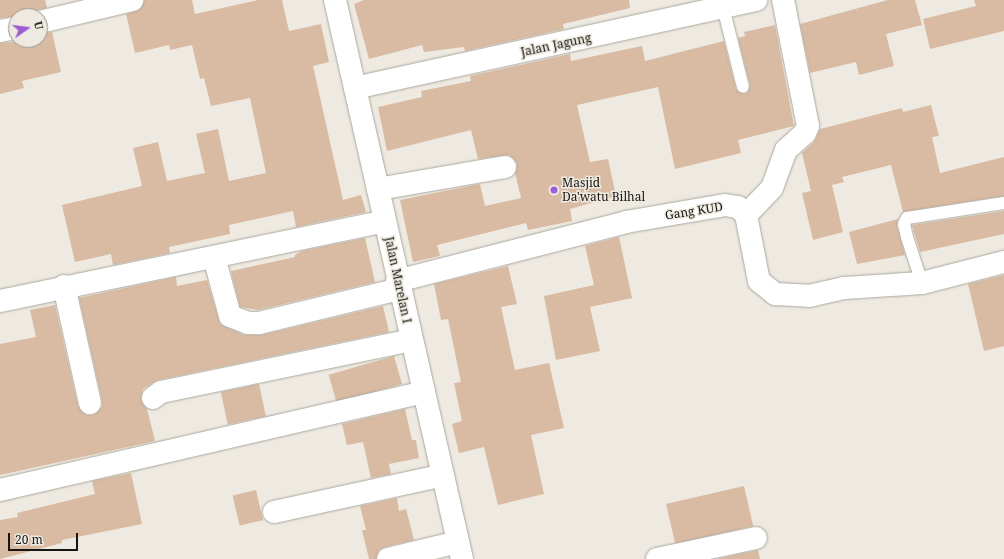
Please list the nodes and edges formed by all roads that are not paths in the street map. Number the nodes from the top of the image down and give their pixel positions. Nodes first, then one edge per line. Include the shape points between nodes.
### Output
1 (132, 0) edge
2 (335, 0) edge
3 (756, 0) edge
4 (783, 0) edge
5 (723, 7) junction
6 (48, 20) edge
7 (743, 87) dead end
8 (355, 88) junction
9 (505, 167) dead end
10 (378, 189) junction
11 (1004, 202) edge
12 (746, 215) junction
13 (385, 221) junction
14 (214, 257) junction
15 (1004, 262) edge
16 (922, 283) junction
17 (398, 285) junction
18 (64, 286) junction
19 (0, 301) edge
20 (411, 340) junction
21 (424, 392) junction
22 (153, 398) dead end
23 (90, 403) dead end
24 (443, 475) junction
25 (0, 490) edge
26 (274, 512) dead end
27 (756, 538) dead end
28 (460, 550) edge
29 (388, 559) edge
30 (657, 559) edge

1 - 6 street
2 - 8 street, Jalan Marelan I
3 - 5 street, Jalan Jagung
4 - 12 street via 808,126 805,134 786,150 772,188
5 - 7 lane
5 - 8 street, Jalan Jagung
8 - 10 street, Jalan Marelan I
9 - 10 street
10 - 13 street, Jalan Marelan I
11 - 16 lane via 907,218 904,224
12 - 16 street via 759,281 775,294 809,296 846,288
12 - 17 street, Gang KUD via 738,207 725,205 626,222
13 - 14 street
13 - 17 street, Jalan Marelan I
14 - 17 street, Gang KUD via 230,316 248,323 259,323
14 - 18 street
15 - 16 street
17 - 20 street, Jalan Marelan I
18 - 19 street
18 - 23 street
20 - 21 street, Jalan Marelan I
20 - 22 street via 161,392
21 - 24 street, Jalan Marelan I
21 - 25 street
24 - 26 street
24 - 28 street, Jalan Marelan I
27 - 30 street
28 - 29 street

